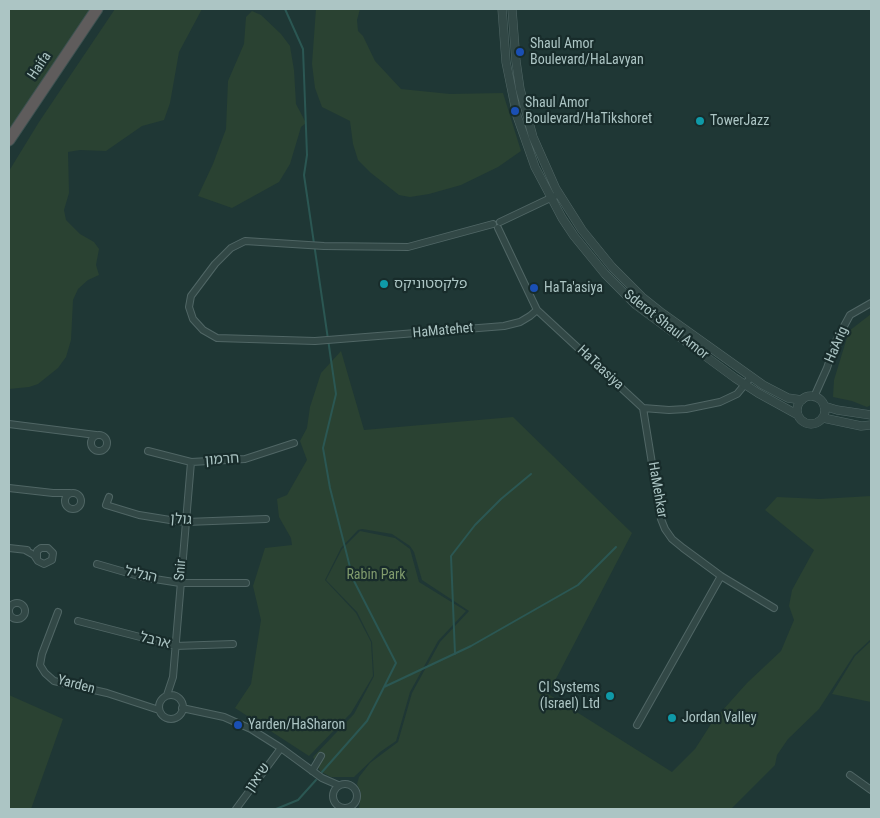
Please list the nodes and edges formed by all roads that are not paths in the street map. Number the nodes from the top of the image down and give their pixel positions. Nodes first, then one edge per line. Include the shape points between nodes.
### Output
1 (97, 9) edge
2 (502, 9) edge
3 (512, 9) edge
4 (9, 140) edge
5 (559, 194) junction
6 (551, 199) junction
7 (497, 224) junction
8 (871, 302) edge
9 (537, 310) junction
10 (751, 378) junction
11 (746, 385) junction
12 (814, 397) junction
13 (802, 400) junction
14 (824, 406) junction
15 (643, 408) junction
16 (798, 415) junction
17 (871, 415) edge
18 (823, 418) junction
19 (9, 424) edge
20 (871, 425) edge
21 (77, 434) junction
22 (96, 435) junction
23 (91, 443) junction
24 (294, 443) dead end
25 (148, 451) dead end
26 (191, 462) junction
27 (9, 488) edge
28 (53, 493) junction
29 (70, 493) junction
30 (109, 497) dead end
31 (65, 502) junction
32 (266, 519) dead end
33 (186, 522) junction
34 (9, 548) edge
35 (39, 549) junction
36 (25, 550) junction
37 (37, 559) junction
38 (97, 564) dead end
39 (721, 576) junction
40 (180, 583) junction
41 (246, 583) dead end
42 (9, 606) edge
43 (774, 608) dead end
44 (58, 612) dead end
45 (10, 615) edge
46 (78, 621) dead end
47 (233, 644) dead end
48 (175, 646) junction
49 (173, 677) junction
50 (165, 697) junction
51 (178, 698) junction
52 (143, 704) junction
53 (182, 708) junction
54 (159, 710) junction
55 (637, 725) dead end
56 (281, 748) junction
57 (321, 756) dead end
58 (312, 771) junction
59 (850, 775) dead end
60 (322, 778) junction
61 (338, 785) junction
62 (871, 790) edge
63 (332, 794) junction
64 (335, 807) edge
65 (349, 808) edge
66 (236, 809) edge

1 - 4 highway, Haifa
2 - 6 street, Sderot Shaul Amor via 506,62 516,116
3 - 5 street, Sderot Shaul Amor via 516,61 526,114 543,163
5 - 6 street, HaMatehet
5 - 10 street, Sderot Shaul Amor via 595,248 642,297
6 - 7 street, HaMatehet
6 - 11 street, Sderot Shaul Amor via 587,254 619,289 657,321
7 - 9 street, HaTaasiya
7 - 9 street, HaMatehet via 408,247 245,241 231,248 215,264 191,296 189,307 193,319 217,338 314,341 504,326 520,322
8 - 12 street, HaArig via 850,315
9 - 15 street, HaTaasiya
10 - 11 street
10 - 13 street, Sderot Shaul Amor via 788,398
11 - 15 street via 737,394 720,402 686,409
11 - 16 street, Sderot Shaul Amor
12 - 13 street
12 - 14 street
13 - 16 street via 797,408
14 - 17 street
14 - 18 street
15 - 39 street, HaMehkar via 665,529 683,548
16 - 18 street via 810,424
18 - 20 street
19 - 21 street
21 - 22 street
21 - 23 street
22 - 23 street
22 - 23 street via 105,436 106,447 96,450
24 - 26 street, חרמון via 245,459
25 - 26 street, חרמון
26 - 33 street, Snir
27 - 28 street
28 - 29 street
28 - 31 street
29 - 31 street
29 - 31 street via 79,494 82,498 80,505 72,509
30 - 33 street, גולן via 106,505 139,515
32 - 33 street, גולן
33 - 40 street, Snir
34 - 36 street
35 - 36 street
35 - 37 street
35 - 37 street via 48,548 53,556 46,564
36 - 37 street
38 - 40 street, הגליל via 142,577
39 - 43 street, HaMehkar
39 - 55 street
40 - 41 street, הגליל
40 - 48 street, Snir
42 - 45 street
42 - 45 street via 21,603 26,611 19,619
44 - 52 street, Yarden via 42,654 40,666 45,673 54,681
46 - 48 street, ארבל
47 - 48 street, ארבל
48 - 49 street, Snir
49 - 50 street, Snir
49 - 51 street, Snir
50 - 51 street via 174,695
50 - 52 street
50 - 54 street
51 - 53 street
52 - 54 street, Yarden
53 - 54 street via 179,715 170,719
53 - 56 street via 224,717
56 - 58 street
56 - 66 street, שיאון
57 - 58 street
58 - 60 street
59 - 62 street
60 - 61 street
60 - 63 street
61 - 63 street
61 - 65 street via 347,783 356,790 357,798
63 - 64 street
64 - 65 street

